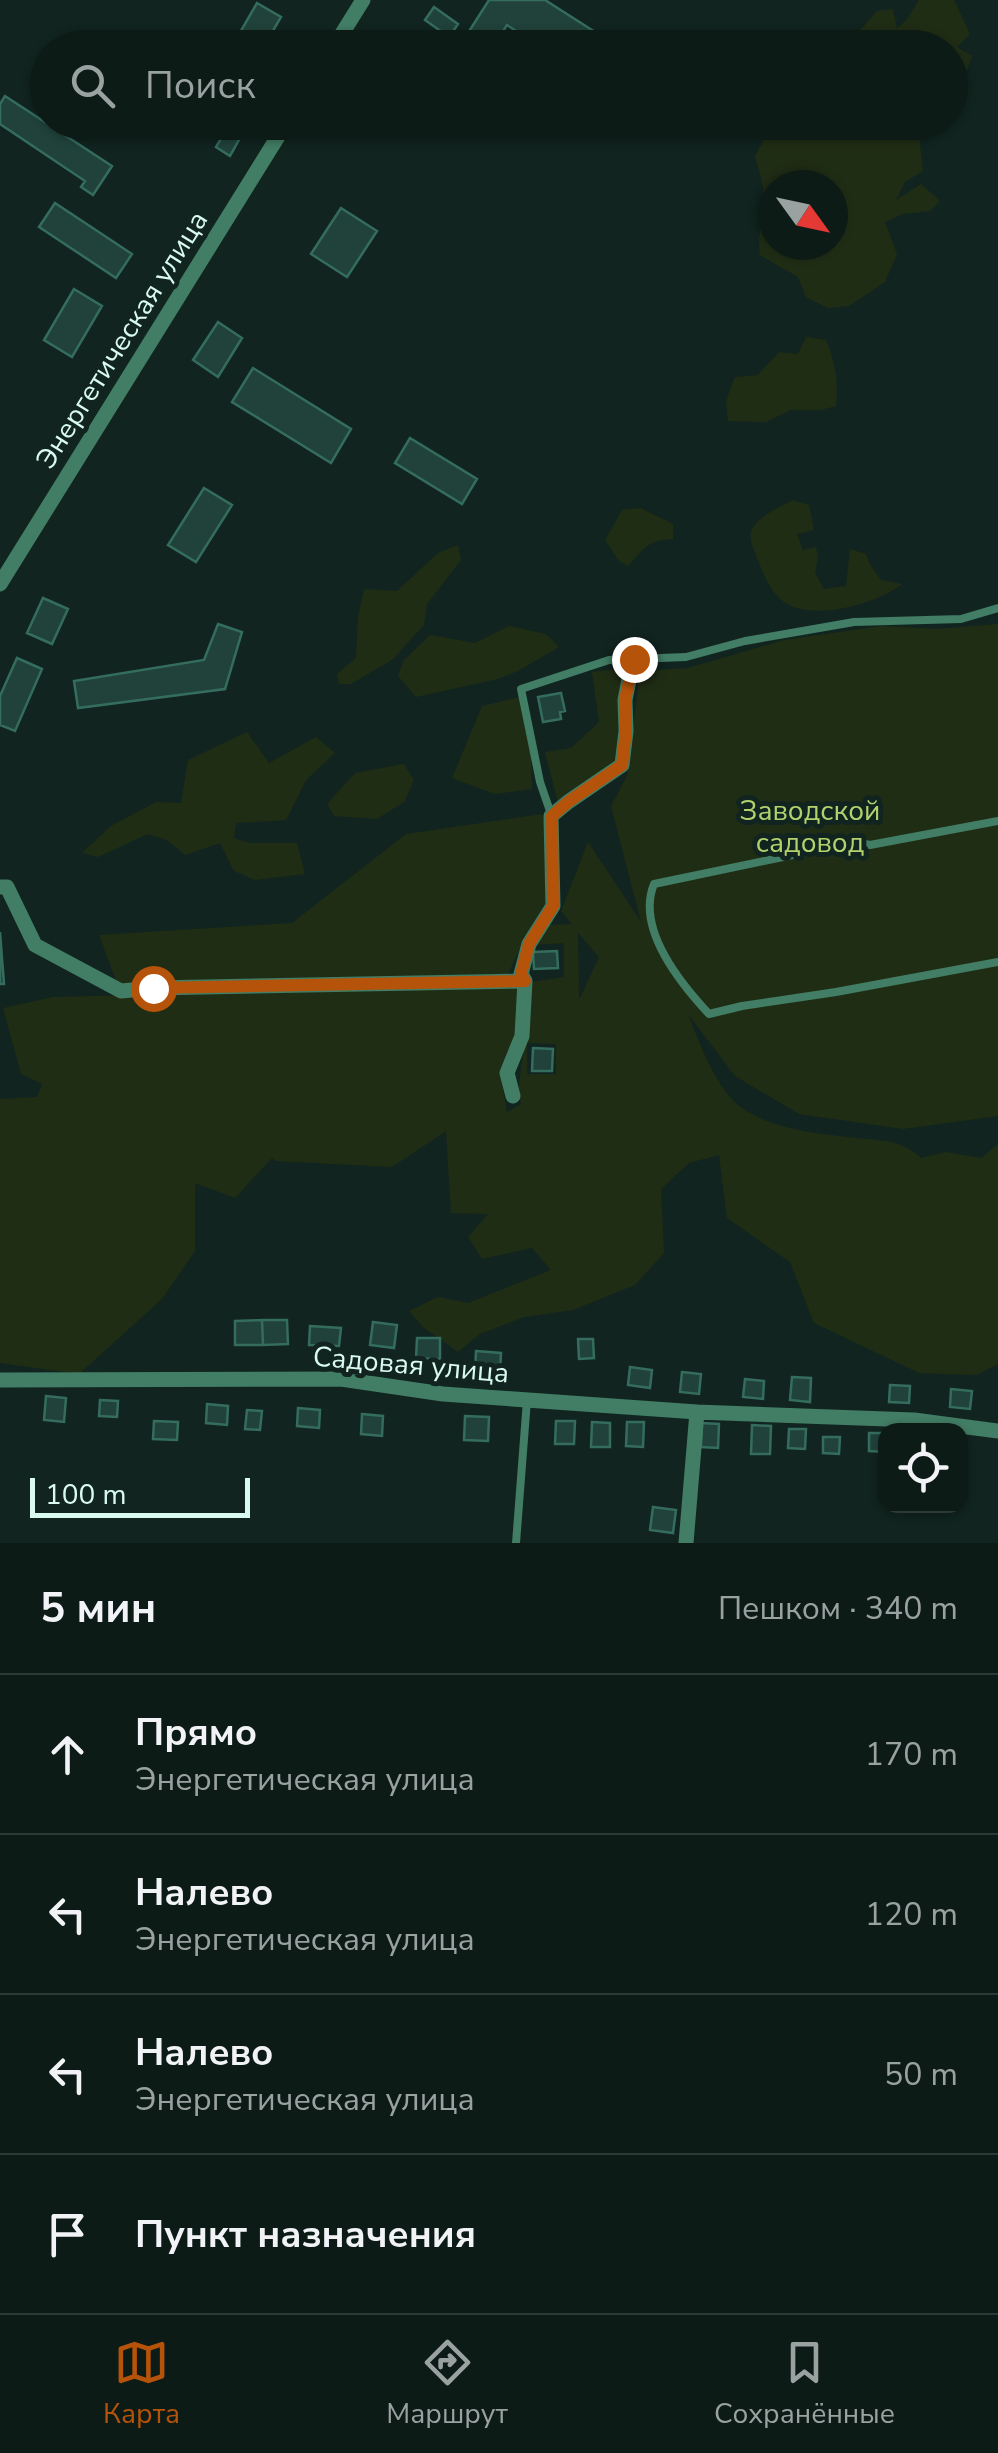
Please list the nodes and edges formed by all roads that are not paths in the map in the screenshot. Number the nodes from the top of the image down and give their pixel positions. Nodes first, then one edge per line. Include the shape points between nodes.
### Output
1 (363, 0) edge
2 (344, 30) edge
3 (275, 140) edge
4 (0, 584) edge
5 (998, 608) edge
6 (634, 659) junction
7 (552, 816) junction
8 (998, 821) edge
9 (0, 887) edge
10 (998, 962) edge
11 (525, 981) junction
12 (513, 1096) dead end
13 (0, 1380) edge
14 (527, 1400) junction
15 (697, 1412) junction
16 (998, 1431) edge
17 (516, 1543) edge
18 (686, 1543) edge

1 - 2 street
3 - 4 street, Энергетическая улица
5 - 6 lane via 961,619 854,622 686,657
6 - 7 street via 622,765
6 - 7 lane via 609,660 521,689
7 - 11 street via 553,906 529,944
8 - 10 lane via 870,845 855,842 654,884 649,896 652,932 709,1014
9 - 11 street via 7,888 35,945 121,991
11 - 12 street via 522,1036 506,1073
13 - 14 street, Садовая улица via 341,1378
14 - 15 street, Садовая улица
14 - 17 lane
15 - 16 street, Садовая улица via 914,1420
15 - 18 street

